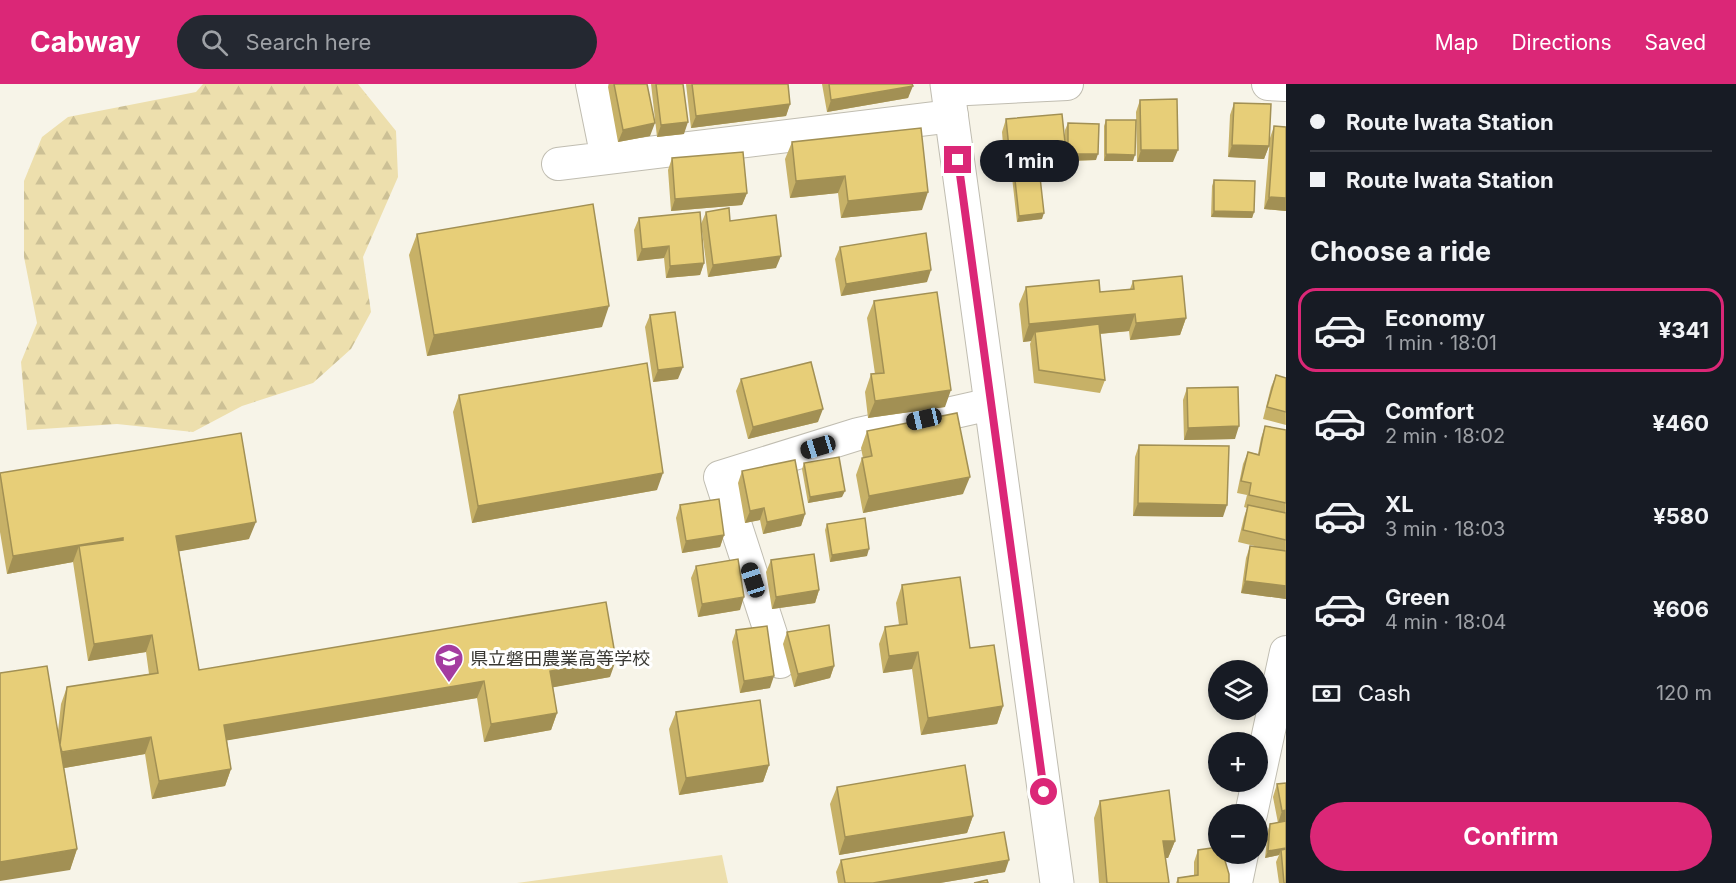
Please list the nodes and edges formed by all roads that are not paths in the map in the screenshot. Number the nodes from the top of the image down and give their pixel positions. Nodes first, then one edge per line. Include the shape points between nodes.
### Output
1 (591, 84) edge
2 (1067, 84) edge
3 (1268, 84) edge
4 (1286, 85) edge
5 (949, 96) edge
6 (606, 158) junction
7 (558, 164) dead end
8 (991, 404) junction
9 (1286, 652) edge
10 (780, 662) dead end
11 (1253, 804) edge
12 (1240, 864) edge
13 (1057, 883) edge
14 (1236, 883) edge

1 - 6 street
2 - 5 street
3 - 4 street
5 - 6 street
5 - 8 main road
6 - 7 street
8 - 10 street via 858,434 720,477
8 - 13 main road
9 - 11 street
12 - 14 street

